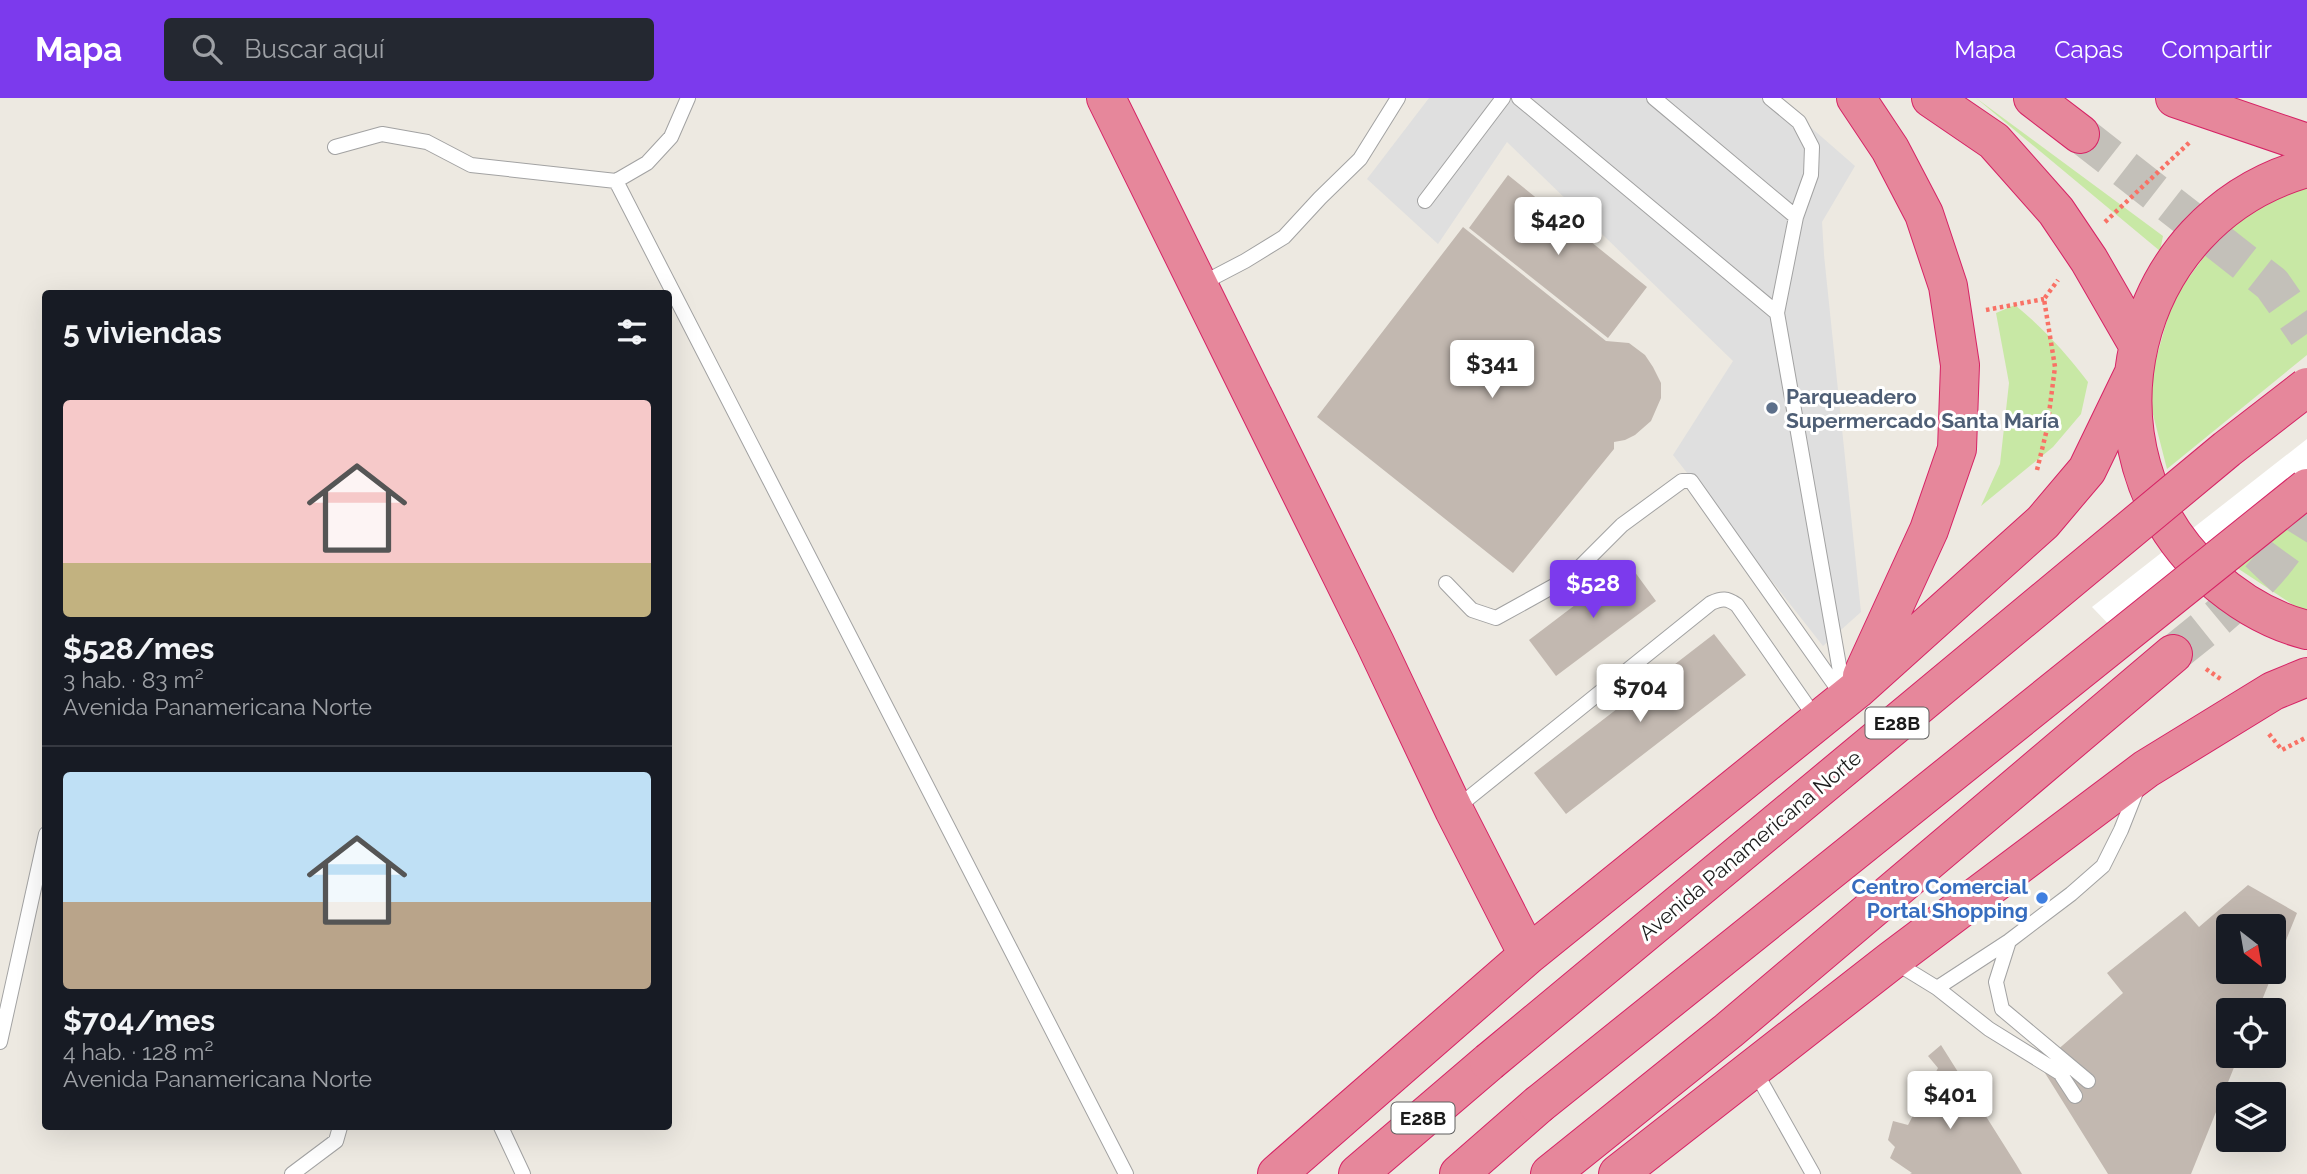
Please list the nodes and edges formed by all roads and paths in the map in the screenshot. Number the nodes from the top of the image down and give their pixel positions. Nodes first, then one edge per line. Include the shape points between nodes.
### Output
1 (688, 98) edge
2 (1106, 98) edge
3 (1398, 98) edge
4 (1503, 98) edge
5 (1519, 98) edge
6 (1654, 98) edge
7 (1770, 98) edge
8 (1856, 98) edge
9 (1931, 98) edge
10 (2033, 98) edge
11 (2175, 98) edge
12 (2080, 134) tunnel mouth
13 (2307, 143) edge
14 (335, 147) dead end
15 (2307, 168) edge
16 (616, 181) junction
17 (1425, 201) dead end
18 (1796, 217) junction
19 (1199, 285) junction
20 (672, 290) edge
21 (672, 290) edge
22 (2044, 299) dead end
23 (1777, 313) junction
24 (1953, 317) junction
25 (2135, 360) junction
26 (2307, 387) edge
27 (2307, 488) edge
28 (1446, 583) dead end
29 (2307, 630) edge
30 (2173, 654) tunnel mouth
31 (2307, 677) edge
32 (1840, 704) junction
33 (2146, 769) junction
34 (1454, 810) junction
35 (42, 852) edge
36 (2009, 941) junction
37 (1528, 955) junction
38 (1892, 960) junction
39 (1937, 988) junction
40 (0, 1042) edge
41 (1754, 1069) junction
42 (2088, 1081) dead end
43 (2075, 1096) dead end
44 (339, 1130) edge
45 (501, 1130) edge
46 (292, 1174) edge
47 (523, 1174) edge
48 (1126, 1174) edge
49 (1277, 1174) edge
50 (1358, 1174) edge
51 (1459, 1174) edge
52 (1550, 1174) edge
53 (1618, 1174) edge
54 (1813, 1174) edge

1 - 16 lane via 671,137 647,163
2 - 19 highway
3 - 19 lane via 1360,159 1284,237
4 - 17 lane
5 - 23 lane
6 - 18 lane
7 - 18 lane via 1799,122 1812,147 1811,175
8 - 24 highway via 1890,149 1924,215 1948,286
9 - 25 highway via 1994,141 2056,211 2089,260
10 - 12 highway
11 - 13 highway
14 - 16 lane via 382,134 427,142 471,165
15 - 25 highway via 2239,199 2194,238 2159,288
16 - 21 lane
18 - 23 lane
19 - 34 highway
20 - 48 lane
22 - 24 path
23 - 32 lane
24 - 32 highway via 1960,365 1957,449 1929,530
25 - 29 highway via 2132,415 2138,455 2169,529 2194,561 2224,588 2258,611
25 - 32 highway via 2087,470 2043,522
26 - 50 highway, Avenida Panamericana Norte / E28B, bridge
27 - 51 highway, bridge via 1538,1105
28 - 32 lane via 1472,610 1496,618 1570,577 1622,526 1682,481 1691,481
30 - 52 highway via 1728,1031
31 - 33 highway via 2273,691
32 - 34 lane via 1737,605 1721,598
32 - 37 highway
33 - 36 lane via 2103,866
33 - 38 highway
34 - 37 highway
35 - 40 lane
36 - 39 lane
36 - 42 lane via 1996,982 2002,1009
37 - 49 highway
38 - 39 lane
38 - 41 highway
39 - 43 lane via 1989,1029 2060,1073
41 - 53 highway
41 - 54 lane
44 - 46 lane via 336,1142
45 - 47 lane

